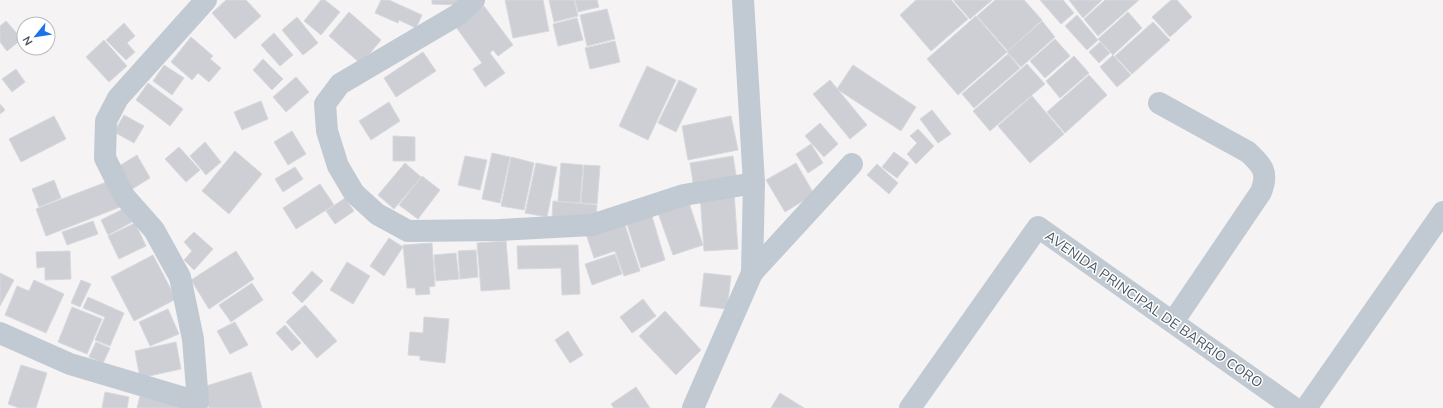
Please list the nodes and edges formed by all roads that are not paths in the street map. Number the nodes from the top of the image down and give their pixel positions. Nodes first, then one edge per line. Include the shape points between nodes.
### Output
1 (206, 0) edge
2 (474, 0) edge
3 (743, 0) edge
4 (1159, 103) dead end
5 (852, 164) dead end
6 (754, 183) junction
7 (1443, 212) edge
8 (752, 273) junction
9 (1173, 322) junction
10 (0, 334) edge
11 (200, 405) edge
12 (693, 408) edge
13 (910, 408) edge
14 (1294, 408) edge
15 (1306, 408) edge

1 - 11 street via 118,98 106,121 105,158 124,196 154,230 180,277 193,339
2 - 6 street via 459,14 340,84 325,104 327,131 338,166 354,194 377,214 408,231 592,225 684,195
3 - 6 street
4 - 9 street via 1248,152 1259,162 1265,176 1261,192
5 - 8 street
6 - 8 street
7 - 15 street
8 - 12 street
9 - 13 street, AVENIDA PRINCIPAL DE BARRIO CORO via 1038,227
9 - 14 street, AVENIDA PRINCIPAL DE BARRIO CORO
10 - 11 street via 70,364

